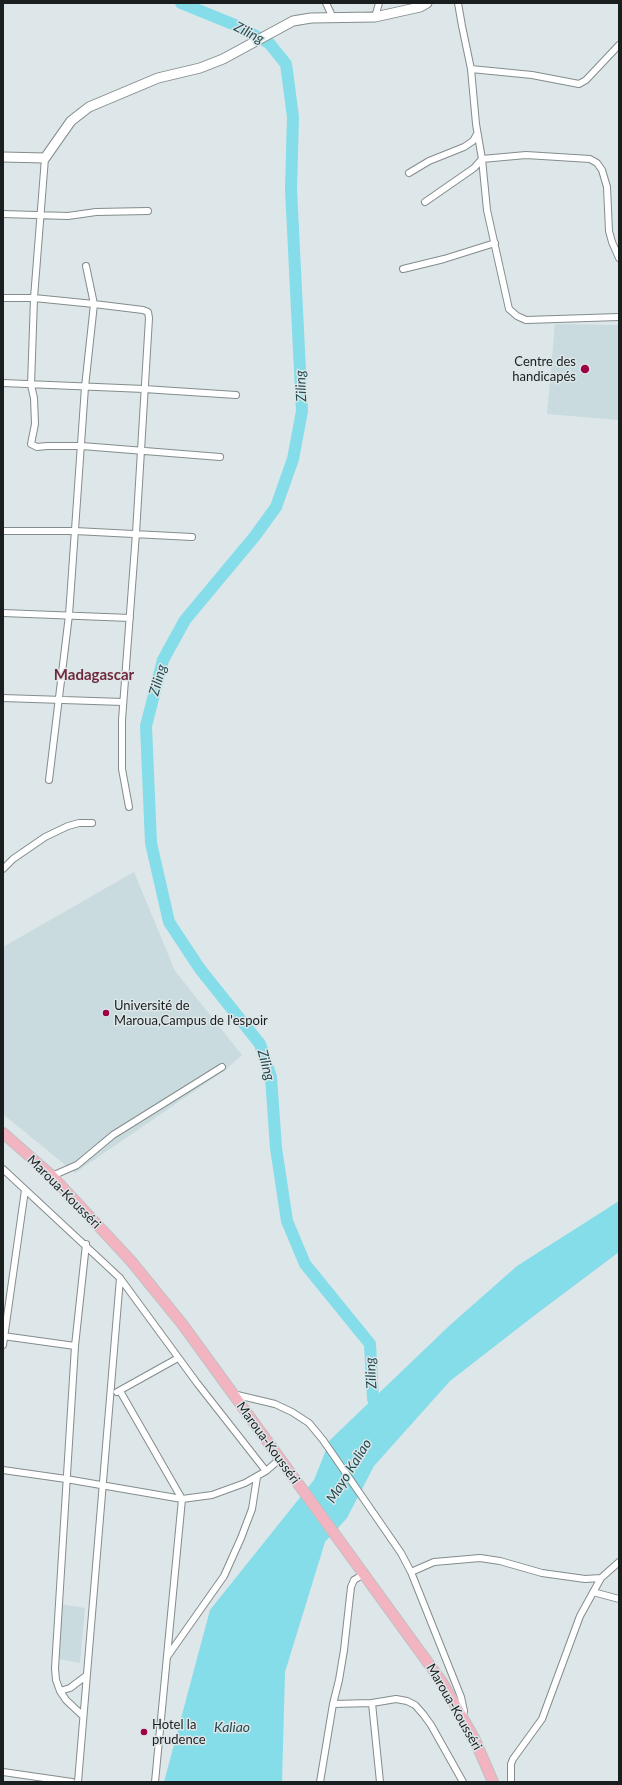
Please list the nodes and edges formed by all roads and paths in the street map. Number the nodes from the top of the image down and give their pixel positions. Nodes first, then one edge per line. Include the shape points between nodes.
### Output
1 (326, 3) edge
2 (379, 3) edge
3 (427, 3) edge
4 (458, 3) edge
5 (375, 17) junction
6 (333, 18) junction
7 (619, 45) edge
8 (471, 69) junction
9 (477, 134) junction
10 (3, 157) edge
11 (45, 158) junction
12 (482, 158) junction
13 (409, 173) dead end
14 (425, 202) dead end
15 (148, 211) dead end
16 (3, 214) edge
17 (41, 216) junction
18 (495, 243) junction
19 (619, 258) edge
20 (86, 266) dead end
21 (403, 269) dead end
22 (3, 298) edge
23 (34, 298) junction
24 (94, 304) junction
25 (619, 316) edge
26 (3, 383) edge
27 (31, 385) junction
28 (85, 387) junction
29 (144, 389) junction
30 (236, 395) dead end
31 (82, 446) junction
32 (140, 451) junction
33 (220, 457) dead end
34 (3, 531) edge
35 (75, 531) junction
36 (136, 533) junction
37 (192, 537) dead end
38 (3, 613) edge
39 (69, 615) junction
40 (130, 618) junction
41 (3, 698) edge
42 (60, 699) junction
43 (123, 702) junction
44 (49, 780) dead end
45 (129, 807) dead end
46 (92, 823) dead end
47 (3, 869) edge
48 (222, 1067) dead end
49 (3, 1134) edge
50 (3, 1169) edge
51 (52, 1176) junction
52 (25, 1190) junction
53 (86, 1244) junction
54 (120, 1278) junction
55 (4, 1336) edge
56 (3, 1345) edge
57 (75, 1346) junction
58 (178, 1358) junction
59 (120, 1391) junction
60 (232, 1394) junction
61 (111, 1396) junction
62 (280, 1459) junction
63 (3, 1470) edge
64 (266, 1471) junction
65 (257, 1477) junction
66 (66, 1479) junction
67 (102, 1486) junction
68 (182, 1499) junction
69 (619, 1562) edge
70 (411, 1572) junction
71 (364, 1574) junction
72 (601, 1578) junction
73 (593, 1592) junction
74 (619, 1599) edge
75 (166, 1659) junction
76 (86, 1676) junction
77 (60, 1691) junction
78 (372, 1703) junction
79 (333, 1704) junction
80 (83, 1716) junction
81 (462, 1718) junction
82 (3, 1772) edge
83 (72, 1782) edge
84 (78, 1782) edge
85 (155, 1782) edge
86 (320, 1782) edge
87 (380, 1782) edge
88 (463, 1782) edge
89 (493, 1782) edge
90 (511, 1782) edge

1 - 6 street
2 - 5 street
3 - 5 main road
4 - 8 street
5 - 6 main road
6 - 11 main road via 293,21 223,60 158,78 89,106 72,121
7 - 8 street via 586,80 579,84 532,75
8 - 9 street
9 - 12 street
9 - 13 street via 473,141 464,147
10 - 11 main road
11 - 17 street
12 - 14 street via 474,168
12 - 18 street via 487,210
12 - 19 street via 543,155 590,159 597,163 607,187 609,231
15 - 17 street
16 - 17 street
17 - 23 street
18 - 21 street
18 - 25 street via 509,308 516,316 526,320 546,321
20 - 24 street
22 - 23 street
23 - 24 street
23 - 27 street
24 - 28 street
24 - 29 street via 148,312
26 - 27 street
27 - 28 street
27 - 31 street via 35,424 31,444 37,447
28 - 29 street
28 - 31 street
29 - 30 street
29 - 32 street
31 - 32 street
31 - 35 street
32 - 33 street
32 - 36 street
34 - 35 street
35 - 36 street
35 - 39 street
36 - 37 street
36 - 40 street
38 - 39 street
39 - 40 street
39 - 42 street
40 - 43 street
41 - 42 street
42 - 43 street
42 - 44 street
43 - 45 street via 122,769
46 - 47 street via 68,826 45,836
48 - 51 street via 113,1135 77,1165
49 - 51 highway, Maroua-Kousséri
50 - 52 street
51 - 60 highway, Maroua-Kousséri via 131,1261 183,1325
52 - 53 street
52 - 55 street
53 - 54 street
53 - 57 street
54 - 58 street
54 - 61 street
55 - 56 street
55 - 57 street
57 - 66 street
58 - 59 street
58 - 64 street
59 - 61 street
59 - 68 street
60 - 62 highway, Maroua-Kousséri
60 - 70 street via 275,1404 309,1423 363,1498
61 - 67 street
62 - 64 street
62 - 71 highway, Maroua-Kousséri
63 - 66 street
64 - 65 street
65 - 68 street via 212,1495
65 - 75 street via 252,1509 224,1576
66 - 67 street
66 - 77 street via 55,1668
67 - 68 street
67 - 76 street
68 - 75 street
69 - 72 street
70 - 72 street via 434,1562 480,1558 542,1572 585,1579
70 - 81 street via 461,1697 464,1711
71 - 79 street via 354,1580 351,1587 344,1650
71 - 81 highway, Maroua-Kousséri via 442,1682
72 - 73 street
73 - 74 street
73 - 90 street via 580,1616 542,1719 513,1759
75 - 85 street
76 - 77 street via 70,1688
76 - 80 street
77 - 80 street
78 - 79 street
78 - 87 street
78 - 88 street via 396,1699 407,1700 415,1706 431,1725
79 - 86 street
80 - 84 street
81 - 89 highway, Maroua-Kousséri via 474,1738
82 - 83 street

